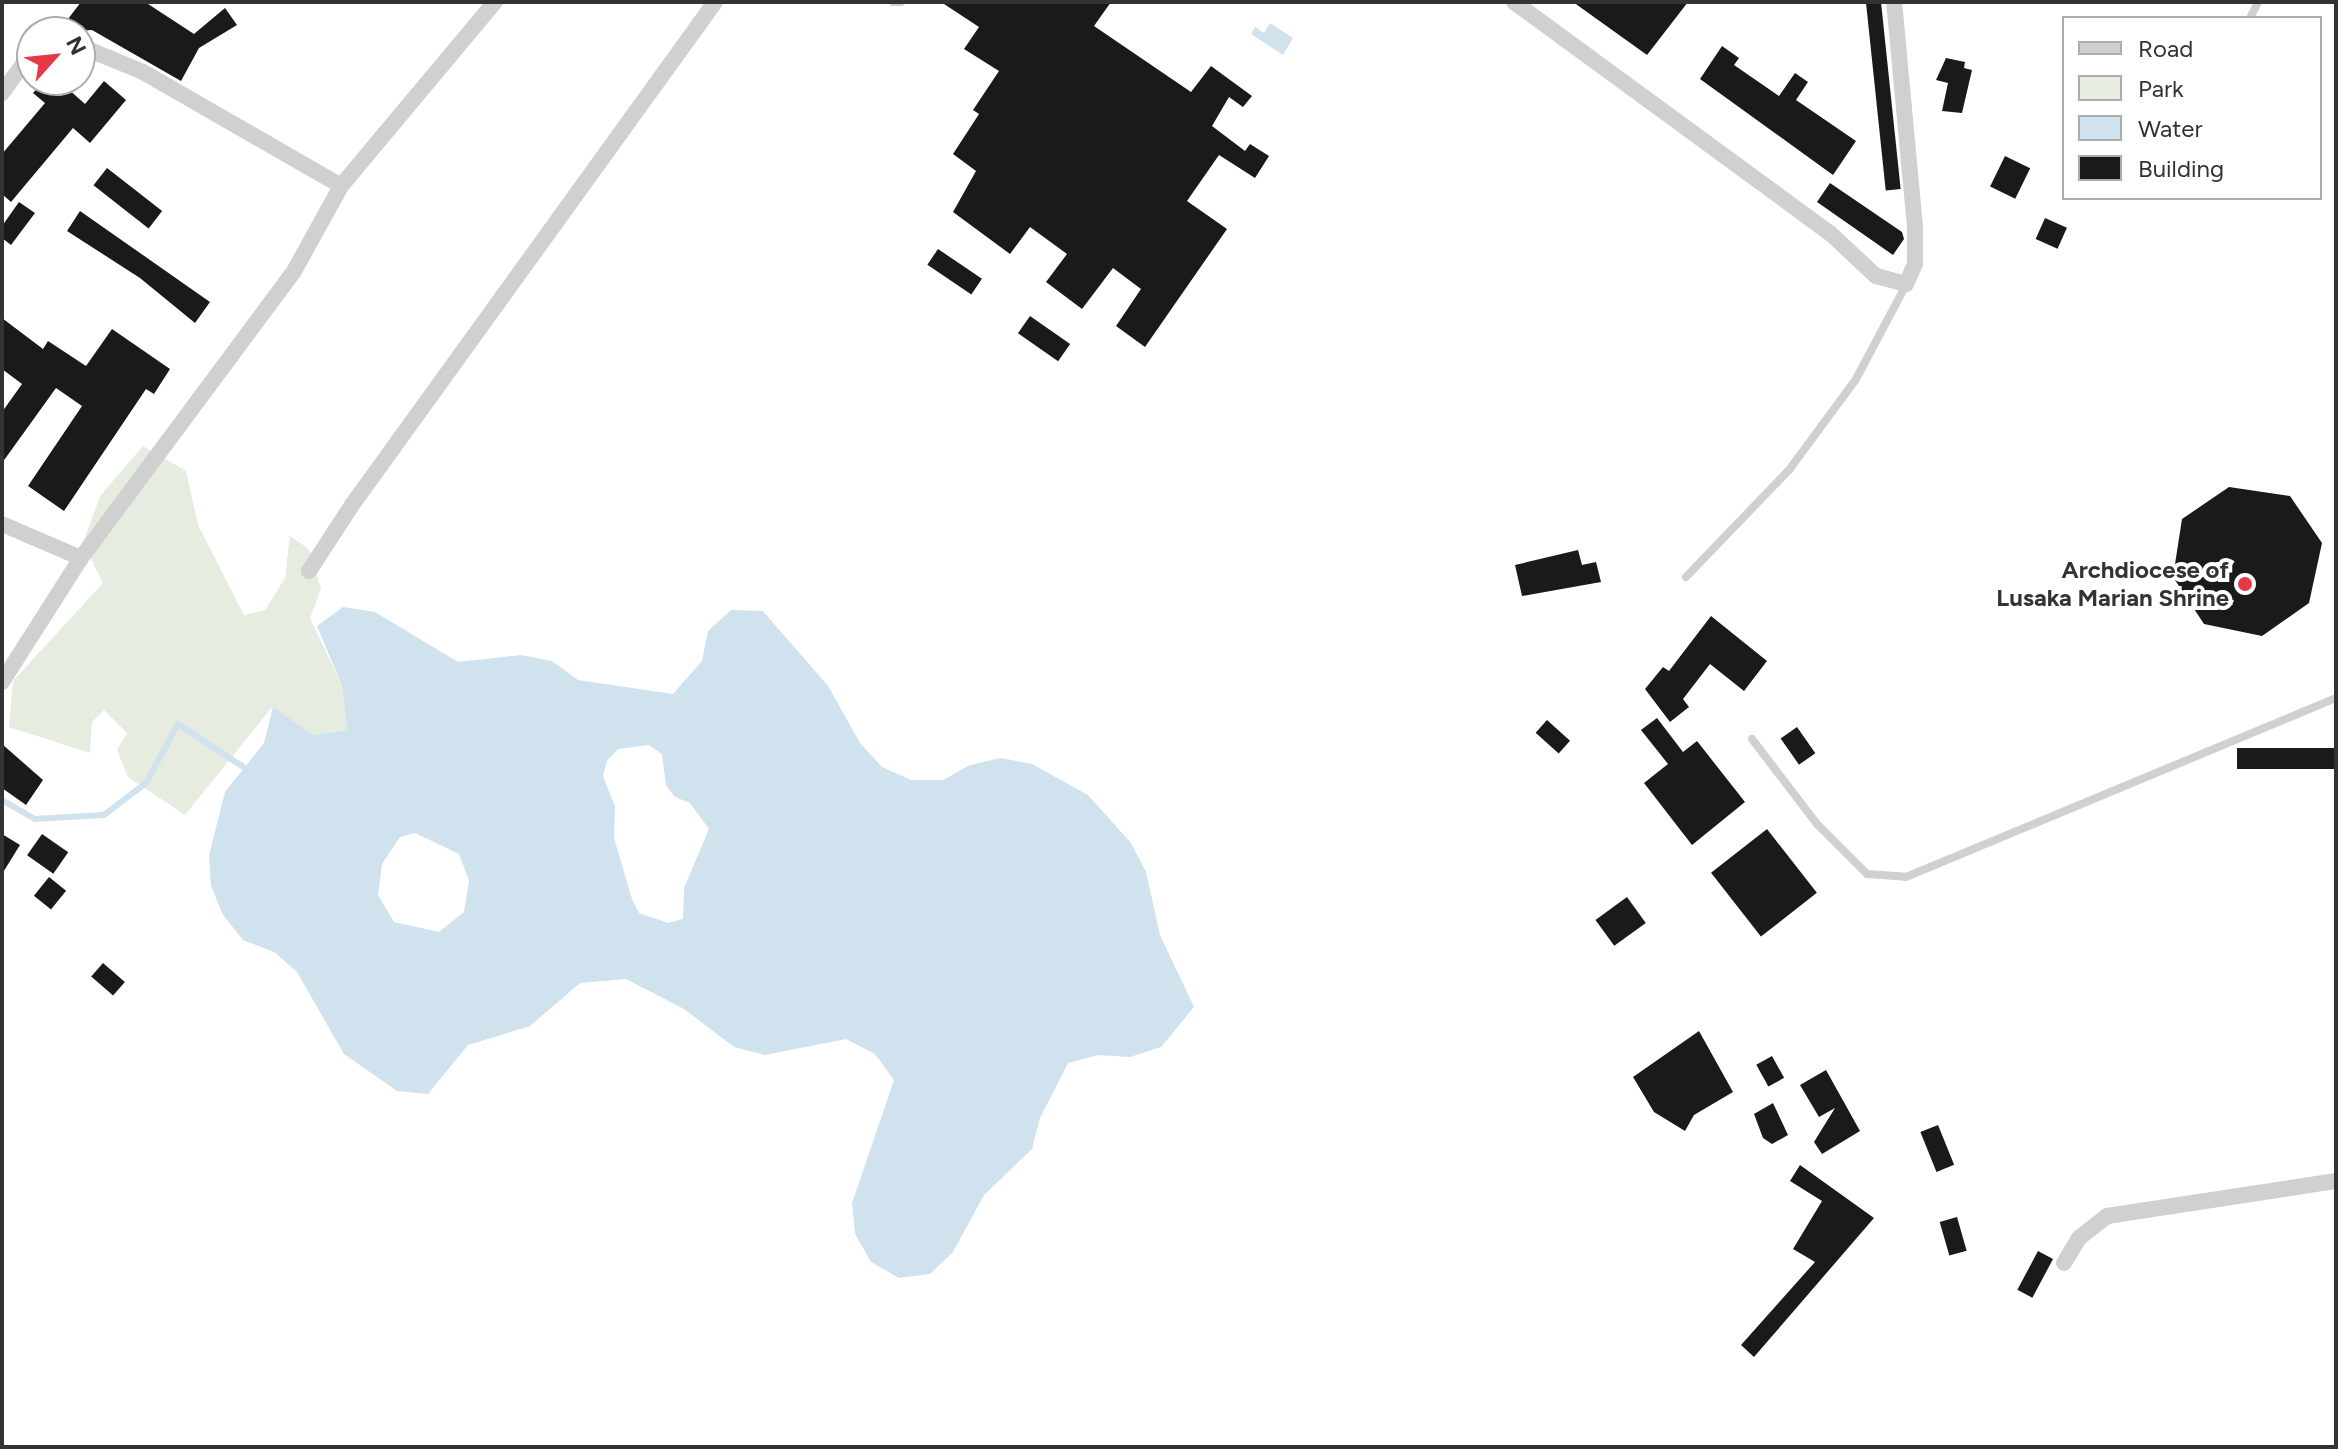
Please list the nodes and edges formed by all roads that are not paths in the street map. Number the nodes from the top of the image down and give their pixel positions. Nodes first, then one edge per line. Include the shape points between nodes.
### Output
1 (495, 2) edge
2 (715, 2) edge
3 (893, 2) edge
4 (901, 2) edge
5 (1514, 2) edge
6 (1894, 2) edge
7 (96, 53) edge
8 (16, 74) edge
9 (2, 93) edge
10 (341, 186) junction
11 (1906, 284) junction
12 (2, 524) edge
13 (81, 558) junction
14 (309, 571) dead end
15 (1686, 577) dead end
16 (2, 682) edge
17 (2336, 698) edge
18 (1752, 739) dead end
19 (2336, 1181) edge
20 (2064, 1263) dead end

1 - 10 street
2 - 14 street
3 - 4 lane
5 - 11 street via 1830,233 1876,276
6 - 11 street via 1915,227 1915,264
7 - 10 street via 143,72
8 - 9 street
10 - 13 street via 293,273
11 - 15 lane via 1856,379 1789,470
12 - 13 street
13 - 16 street
17 - 18 lane via 1906,877 1867,874 1817,824
19 - 20 street via 2107,1216 2079,1238

